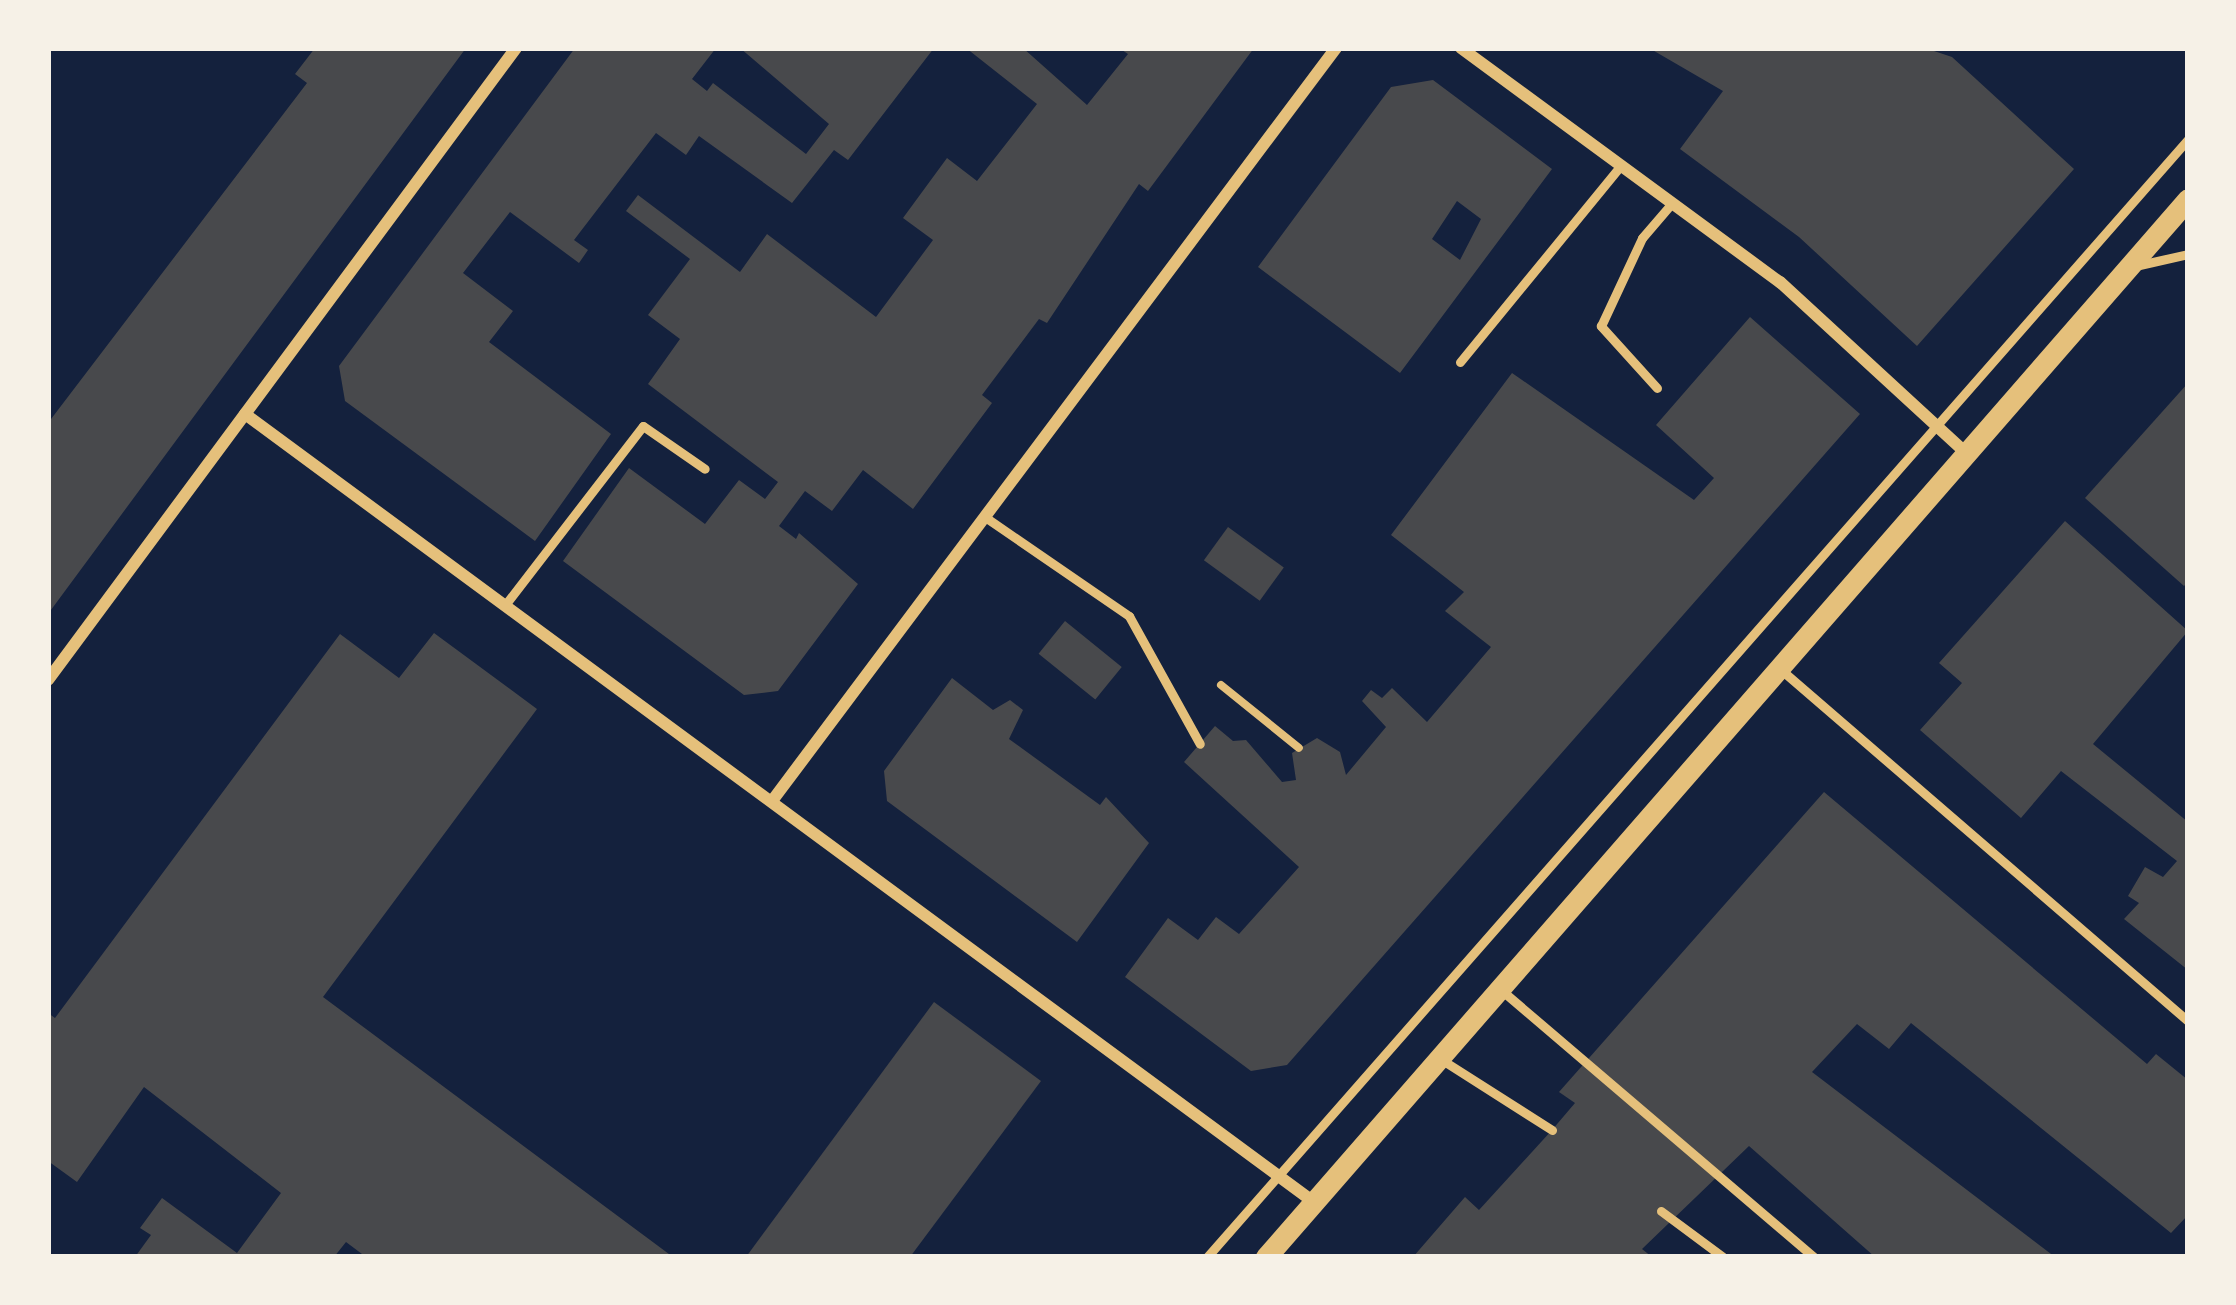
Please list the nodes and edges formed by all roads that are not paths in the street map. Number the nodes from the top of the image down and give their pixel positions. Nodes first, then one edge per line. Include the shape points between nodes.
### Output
1 (516, 48) edge
2 (1336, 48) edge
3 (1461, 48) edge
4 (2188, 139) edge
5 (1621, 165) junction
6 (2188, 200) edge
7 (1672, 203) junction
8 (2188, 254) edge
9 (2129, 267) junction
10 (1460, 362) dead end
11 (1657, 388) dead end
12 (244, 415) junction
13 (1937, 427) junction
14 (1967, 454) junction
15 (705, 470) dead end
16 (985, 517) junction
17 (505, 605) junction
18 (1779, 668) junction
19 (48, 680) edge
20 (1200, 744) dead end
21 (772, 801) junction
22 (1500, 989) junction
23 (2188, 1021) edge
24 (1438, 1058) junction
25 (1552, 1130) dead end
26 (1279, 1176) junction
27 (1314, 1202) junction
28 (1661, 1211) dead end
29 (1207, 1257) edge
30 (1266, 1257) edge
31 (1723, 1257) edge
32 (1814, 1257) edge

1 - 12 street
2 - 16 street
3 - 5 street
4 - 13 lane
5 - 7 street
5 - 10 lane
6 - 9 street
7 - 11 lane via 1642,238 1601,326
7 - 13 street via 1780,282
8 - 9 lane
9 - 14 street
12 - 17 street
12 - 19 street
13 - 14 street
13 - 26 lane
14 - 18 street
15 - 17 lane via 643,426
16 - 20 lane via 1129,616
16 - 21 street
17 - 21 street
18 - 22 street
18 - 23 lane
21 - 26 street
22 - 24 street
22 - 32 lane
24 - 25 lane
24 - 27 street
26 - 27 street
26 - 29 lane
27 - 30 street
28 - 31 lane

